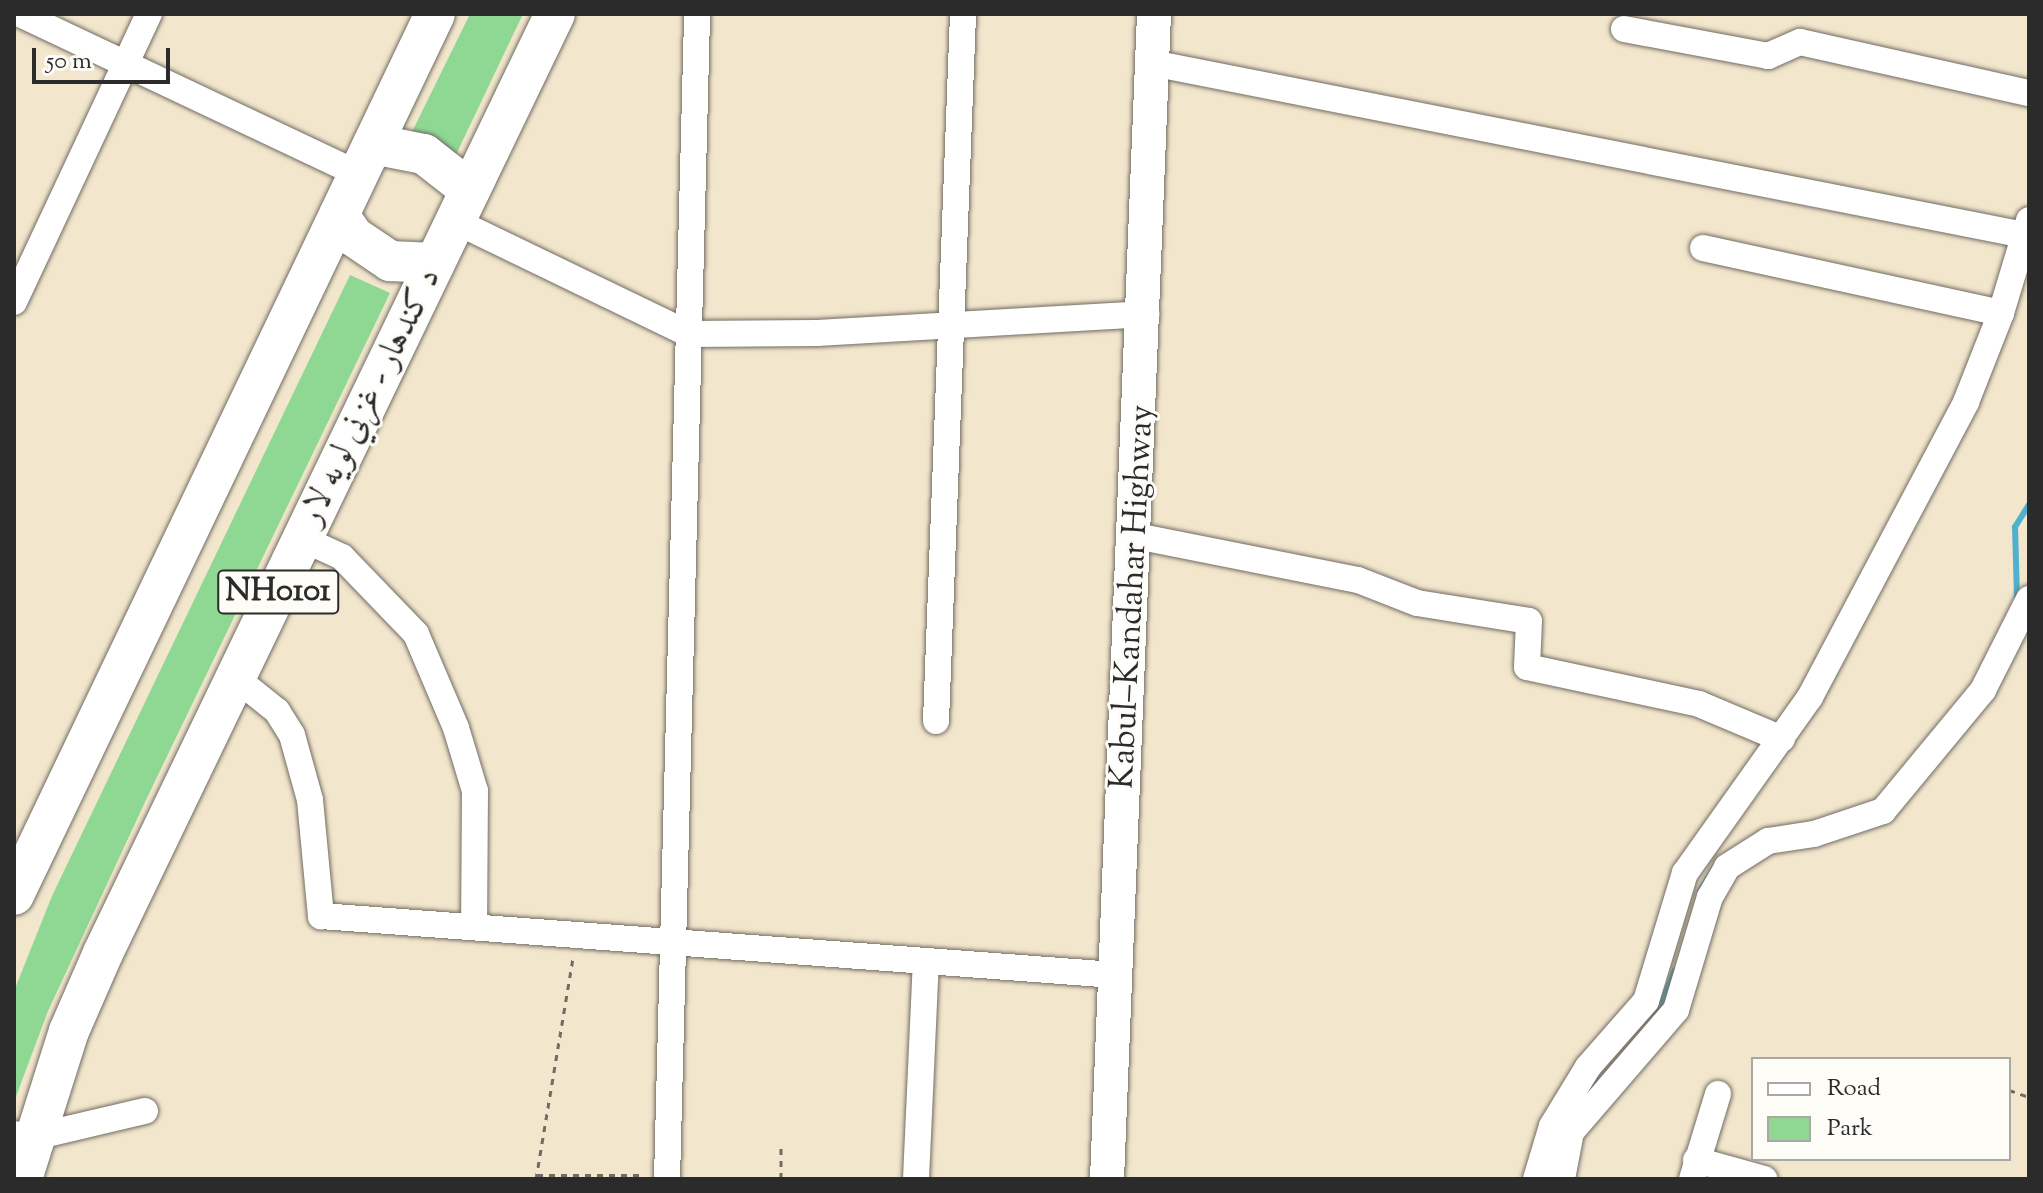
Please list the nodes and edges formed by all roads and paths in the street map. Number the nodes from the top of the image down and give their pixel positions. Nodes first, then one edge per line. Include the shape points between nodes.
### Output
1 (20, 14) edge
2 (149, 14) edge
3 (435, 14) edge
4 (555, 14) edge
5 (697, 14) edge
6 (963, 14) edge
7 (1154, 14) edge
8 (1624, 29) dead end
9 (1152, 63) junction
10 (125, 64) junction
11 (2029, 93) edge
12 (366, 159) junction
13 (462, 206) junction
14 (339, 215) junction
15 (2027, 227) edge
16 (1703, 248) dead end
17 (435, 263) junction
18 (14, 302) edge
19 (2001, 313) junction
20 (1146, 314) junction
21 (953, 325) junction
22 (689, 334) junction
23 (1136, 536) junction
24 (303, 539) junction
25 (2029, 599) edge
26 (237, 679) junction
27 (936, 721) dead end
28 (1782, 739) junction
29 (14, 895) edge
30 (474, 927) junction
31 (576, 935) junction
32 (671, 942) junction
33 (926, 961) junction
34 (1115, 975) junction
35 (1718, 1094) dead end
36 (145, 1111) dead end
37 (1562, 1129) junction
38 (24, 1136) edge
39 (781, 1143) dead end
40 (1694, 1169) edge
41 (537, 1177) edge
42 (667, 1177) edge
43 (22, 1179) edge
44 (781, 1179) edge
45 (916, 1179) edge
46 (1107, 1179) edge
47 (1536, 1179) edge
48 (1562, 1179) edge
49 (1764, 1179) edge

1 - 10 street
2 - 10 street
3 - 12 highway, NH0101
4 - 13 highway, د کندهار - غزني لويه لار / NH0101
5 - 22 street
6 - 21 street
7 - 9 main road, Kabul–Kandahar Highway
8 - 11 street via 1768,56 1800,42
9 - 15 street
9 - 20 main road, Kabul–Kandahar Highway
10 - 12 street
10 - 18 street
12 - 13 highway via 424,154
12 - 14 highway, NH0101
13 - 17 highway, د کندهار - غزني لويه لار / NH0101
13 - 22 street
14 - 17 highway via 353,236 390,261
14 - 29 highway, NH0101
15 - 19 street
16 - 19 street
17 - 24 highway, د کندهار - غزني لويه لار / NH0101
19 - 28 street via 1966,402 1810,697
20 - 21 street
20 - 23 main road, Kabul–Kandahar Highway
21 - 22 street
21 - 27 street
22 - 32 street
23 - 28 street via 1358,580 1417,603 1529,621 1527,667 1699,704
23 - 34 main road, Kabul–Kandahar Highway
24 - 26 highway, د کندهار - غزني لويه لار / NH0101
24 - 30 street via 342,557 416,634 456,728 475,791
25 - 37 street via 1983,690 1883,811 1814,834 1768,841 1727,867 1710,897 1676,1010 1653,1043
26 - 30 street via 277,711 292,735 310,800 321,916
26 - 38 highway, د کندهار - غزني لويه لار / NH0101 via 103,953
28 - 37 street via 1685,873 1646,1001 1588,1067
30 - 31 street
31 - 32 street
31 - 41 path
32 - 33 street
32 - 42 street
33 - 34 street
33 - 45 street
34 - 46 main road, Kabul–Kandahar Highway
35 - 40 street
36 - 38 street
37 - 47 street
37 - 48 street
38 - 43 highway, د کندهار - غزني لويه لار / NH0101
39 - 44 path
40 - 49 street
41 - 42 path

